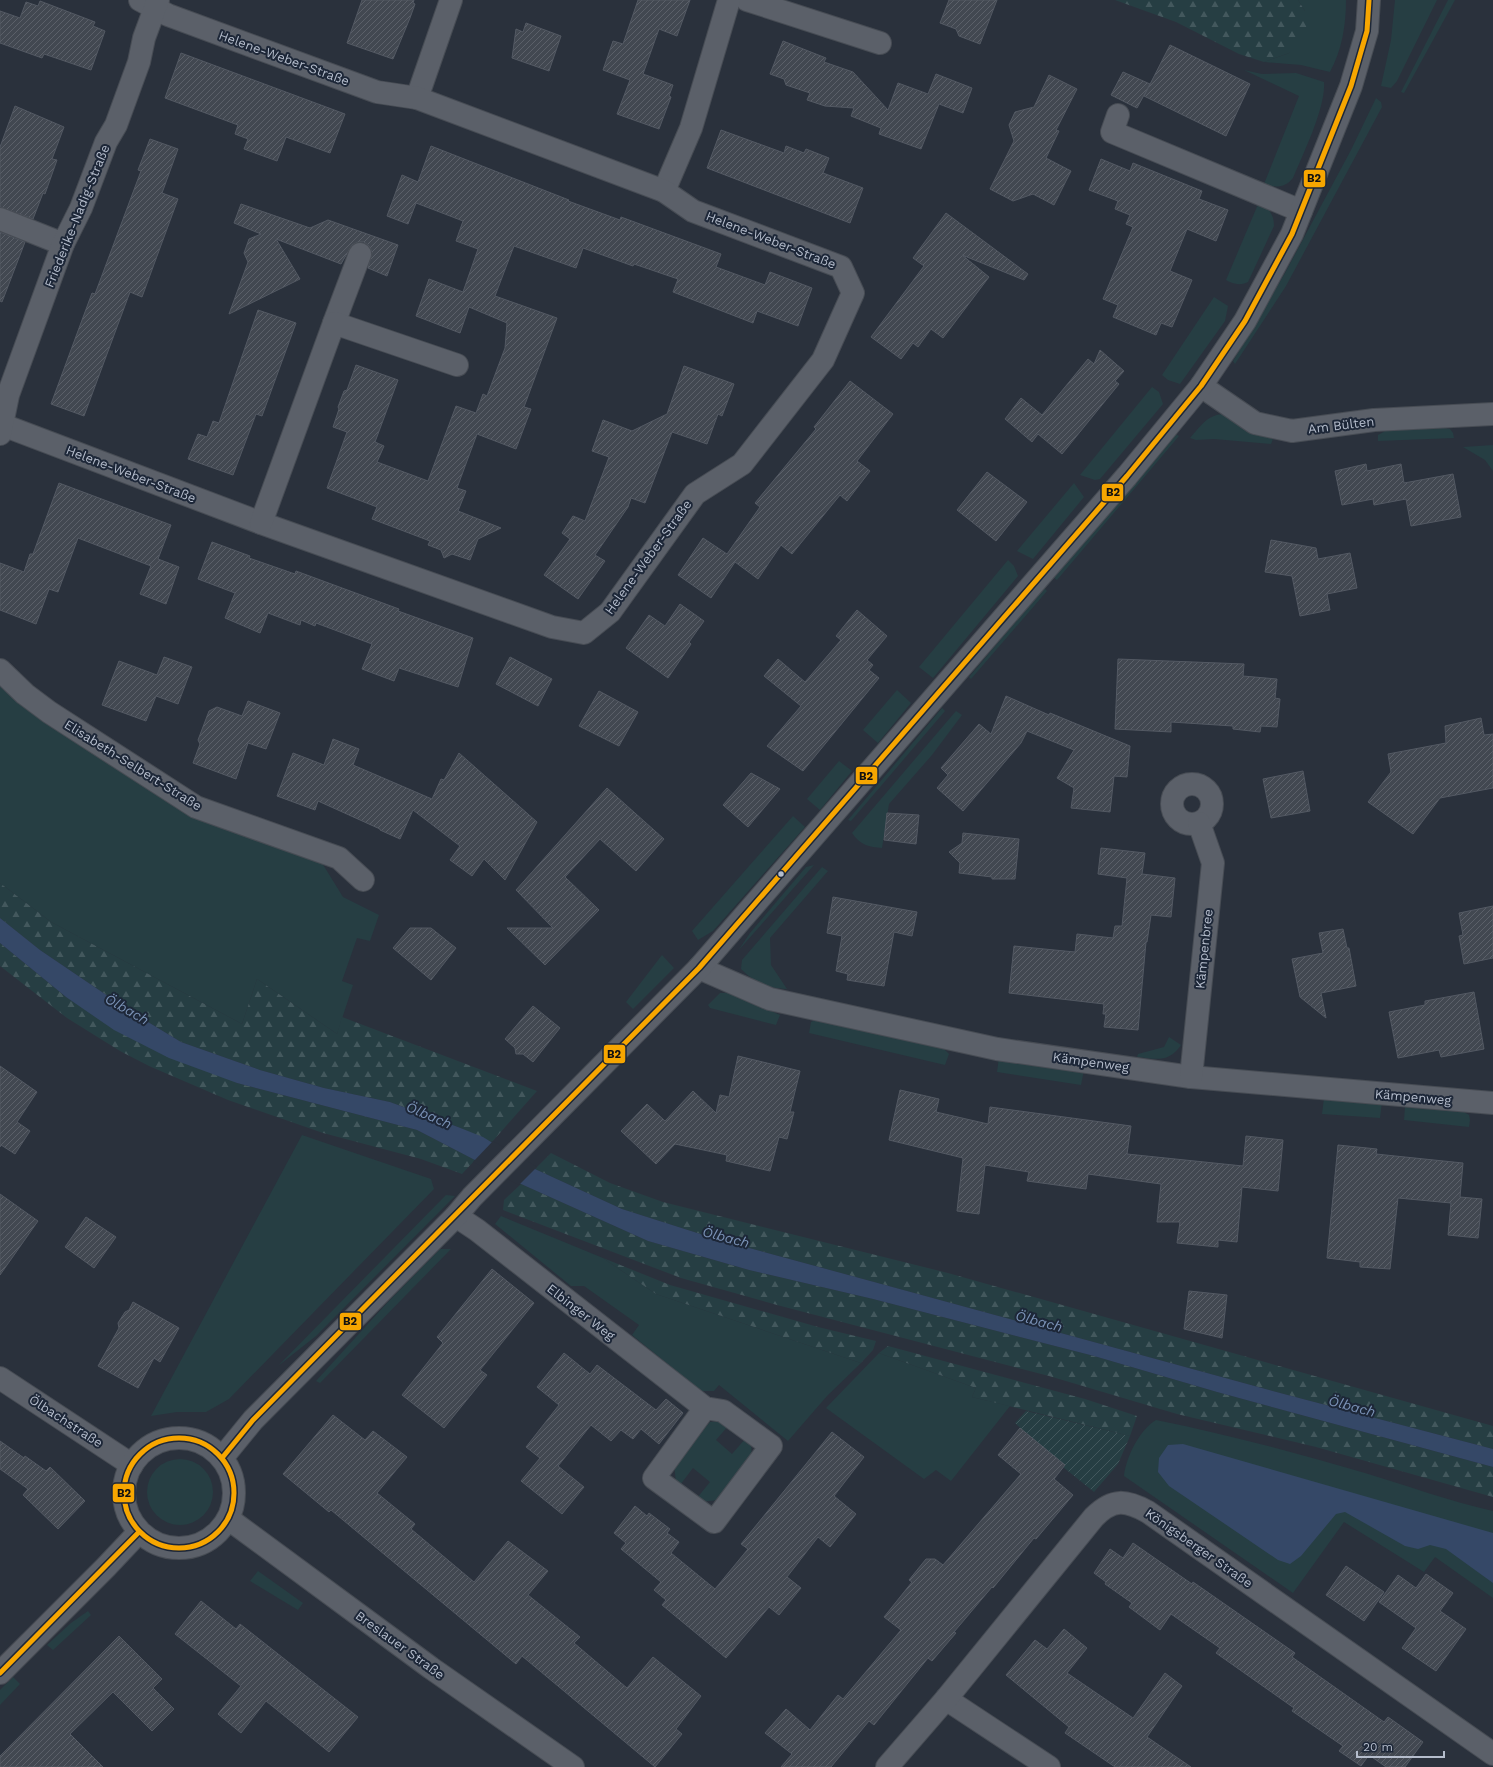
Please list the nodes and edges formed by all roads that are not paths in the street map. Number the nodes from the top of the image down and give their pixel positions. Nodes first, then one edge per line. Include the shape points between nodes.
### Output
1 (451, 0) edge
2 (729, 0) edge
3 (1369, 0) edge
4 (752, 1) edge
5 (151, 3) edge
6 (880, 43) dead end
7 (417, 98) junction
8 (1118, 115) dead end
9 (664, 191) junction
10 (1301, 211) junction
11 (0, 220) edge
12 (63, 244) junction
13 (360, 254) dead end
14 (334, 324) junction
15 (457, 365) dead end
16 (1201, 386) junction
17 (1493, 414) edge
18 (0, 428) edge
19 (261, 523) junction
20 (0, 670) edge
21 (1199, 823) dead end
22 (363, 880) dead end
23 (699, 968) junction
24 (1191, 1077) junction
25 (1493, 1103) edge
26 (456, 1216) junction
27 (0, 1378) edge
28 (706, 1408) junction
29 (222, 1458) junction
30 (132, 1465) junction
31 (230, 1520) junction
32 (139, 1532) junction
33 (0, 1673) edge
34 (946, 1699) junction
35 (1493, 1754) edge
36 (573, 1767) edge
37 (888, 1767) edge
38 (1049, 1767) edge

1 - 7 street
2 - 9 street via 691,128
3 - 10 street via 1367,31 1351,86
4 - 6 street
5 - 7 street, Helene-Weber-Straße via 168,15 377,92
5 - 12 street, Friederike-Nadig-Straße via 139,62 116,125 106,142 81,208
7 - 9 street, Helene-Weber-Straße
8 - 10 street via 1112,132
9 - 19 street, Helene-Weber-Straße via 693,211 841,267 853,293 823,360 742,464 695,494 610,612 595,625 584,633 552,626
10 - 16 street via 1292,234 1245,321
11 - 12 street
12 - 18 street, Friederike-Nadig-Straße via 8,395
13 - 14 street
14 - 15 street
14 - 19 street
16 - 17 street, Am Bülten via 1255,423 1292,431 1374,420
16 - 23 street via 1127,476
18 - 19 street, Helene-Weber-Straße
20 - 22 street, Elisabeth-Selbert-Straße via 24,694 49,712 196,807 339,858
21 - 24 street, Kämpenbree via 1213,863
23 - 24 street, Kämpenweg via 770,999 936,1036 997,1048
23 - 26 street
24 - 25 street, Kämpenweg
26 - 28 street, Elbinger Weg
26 - 29 street via 253,1420
27 - 30 street, Ölbachstraße
28 - 28 street, Elbinger Weg via 723,1411 771,1446 714,1522 654,1478
29 - 30 street via 209,1447 193,1439 175,1438 158,1442 143,1451
29 - 31 street via 231,1474 235,1492
30 - 32 street via 126,1479 124,1495 127,1511
31 - 32 street via 210,1540 194,1547 177,1549 160,1545
31 - 36 street, Breslauer Straße via 424,1663
32 - 33 street
34 - 35 street, Königsberger Straße via 1094,1517 1104,1507 1118,1502 1135,1505 1148,1512
34 - 37 street, Königsberger Straße
34 - 38 street

